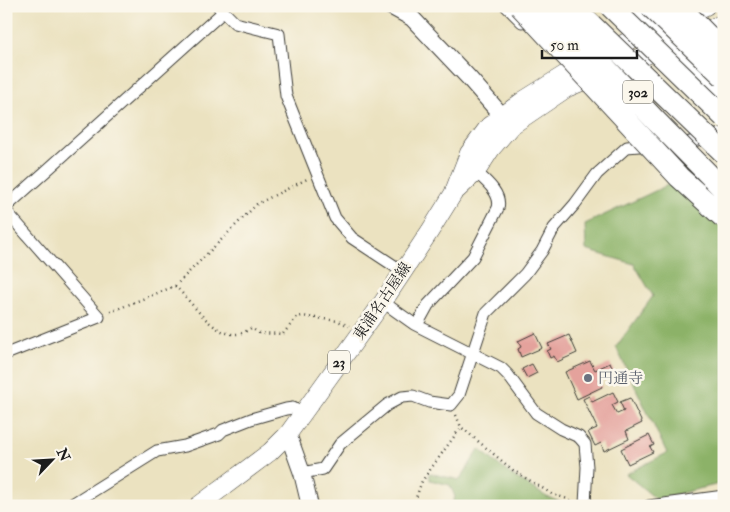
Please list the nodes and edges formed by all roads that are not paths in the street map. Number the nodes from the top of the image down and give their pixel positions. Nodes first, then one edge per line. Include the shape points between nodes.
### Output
1 (390, 6) edge
2 (506, 6) edge
3 (520, 6) edge
4 (547, 6) edge
5 (553, 6) edge
6 (572, 6) edge
7 (610, 6) edge
8 (636, 6) edge
9 (650, 6) edge
10 (679, 6) edge
11 (706, 6) edge
12 (221, 9) edge
13 (658, 26) junction
14 (720, 31) edge
15 (676, 44) junction
16 (724, 52) edge
17 (608, 62) junction
18 (572, 70) junction
19 (724, 77) edge
20 (724, 92) edge
21 (724, 117) edge
22 (507, 121) junction
23 (724, 133) edge
24 (686, 143) junction
25 (724, 153) edge
26 (476, 172) junction
27 (724, 178) edge
28 (724, 190) edge
29 (453, 194) junction
30 (6, 207) edge
31 (6, 212) edge
32 (724, 218) edge
33 (402, 271) junction
34 (383, 302) junction
35 (416, 325) junction
36 (6, 354) edge
37 (472, 354) junction
38 (302, 413) junction
39 (288, 434) junction
40 (302, 473) junction
41 (724, 496) edge
42 (588, 505) edge
43 (68, 506) edge
44 (198, 506) edge
45 (310, 506) edge
46 (650, 506) edge

1 - 22 street via 412,18
2 - 18 street
3 - 32 highway, bridge via 665,162
4 - 28 highway, bridge
5 - 17 highway, 302
6 - 25 highway, bridge
7 - 21 highway, bridge
8 - 13 highway
9 - 19 highway, bridge
10 - 16 highway, bridge
11 - 13 main road, 東浦名古屋線 / 23
12 - 30 street
12 - 33 street via 234,23 279,34 286,96 335,218 352,238
13 - 15 highway
13 - 17 main road, 東浦名古屋線 / 23
14 - 15 main road, 東浦名古屋線 / 23
15 - 17 main road, 東浦名古屋線 / 23
15 - 20 highway
17 - 18 main road, 東浦名古屋線 / 23
17 - 22 main road, 東浦名古屋線 / 23
17 - 24 highway, 302
18 - 22 main road, 東浦名古屋線 / 23 via 524,100
22 - 26 main road, 東浦名古屋線 / 23
22 - 29 main road, 東浦名古屋線 / 23 via 489,126 469,153
23 - 24 street
24 - 27 highway, 302
24 - 37 street via 627,147 596,174 554,228 525,274 486,313
26 - 29 main road, 東浦名古屋線 / 23
26 - 35 street via 499,198 498,208 473,257 428,305
29 - 33 main road, 東浦名古屋線 / 23
31 - 36 street via 99,317
33 - 34 main road, 東浦名古屋線 / 23
34 - 35 street
34 - 38 main road, 東浦名古屋線 / 23
35 - 37 street
37 - 40 street via 459,395 451,405 413,396 402,397 340,444 322,469
37 - 42 street via 501,368 536,412 579,437 585,444
38 - 39 main road, 東浦名古屋線 / 23
38 - 43 street via 293,408 286,409 251,419 185,446 157,451
39 - 40 street
39 - 44 main road, 東浦名古屋線 / 23 via 270,452
40 - 45 street
41 - 46 street

